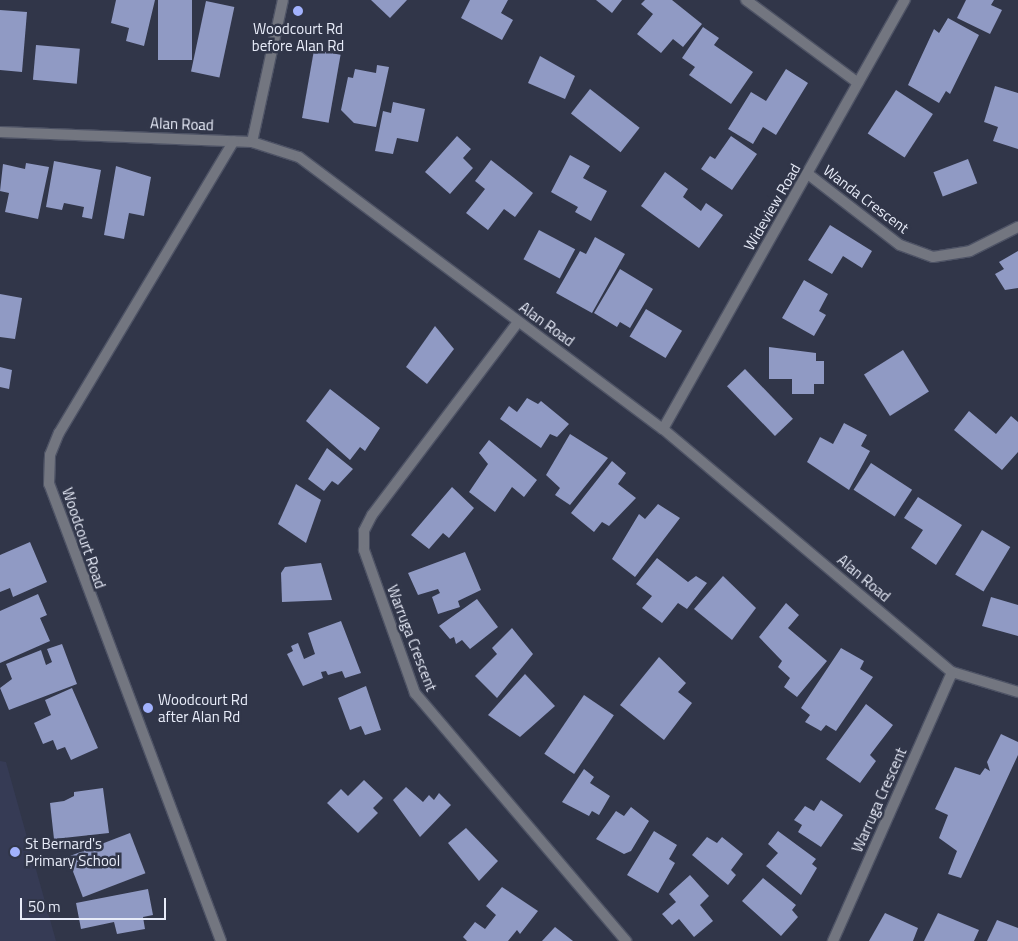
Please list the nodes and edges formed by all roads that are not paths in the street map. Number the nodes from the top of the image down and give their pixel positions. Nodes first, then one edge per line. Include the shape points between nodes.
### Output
1 (283, 0) edge
2 (746, 0) edge
3 (905, 0) edge
4 (858, 83) junction
5 (0, 132) edge
6 (234, 141) junction
7 (252, 142) junction
8 (808, 174) junction
9 (1018, 227) edge
10 (518, 322) junction
11 (663, 429) junction
12 (952, 672) junction
13 (1018, 692) edge
14 (221, 941) edge
15 (626, 941) edge
16 (833, 941) edge

1 - 7 street
2 - 4 street
3 - 4 street, Wideview Road
4 - 8 street, Wideview Road
5 - 6 street, Alan Road
6 - 7 street, Alan Road
6 - 14 street, Woodcourt Road via 59,433 50,455 49,484
7 - 10 street, Alan Road via 275,146 316,168
8 - 9 street, Wanda Crescent via 900,245 933,257 970,251
8 - 11 street, Wideview Road
10 - 11 street, Alan Road
10 - 15 street, Warruga Crescent via 372,514 364,531 364,550 419,700
11 - 12 street, Alan Road
12 - 13 street, Alan Road
12 - 16 street, Warruga Crescent

